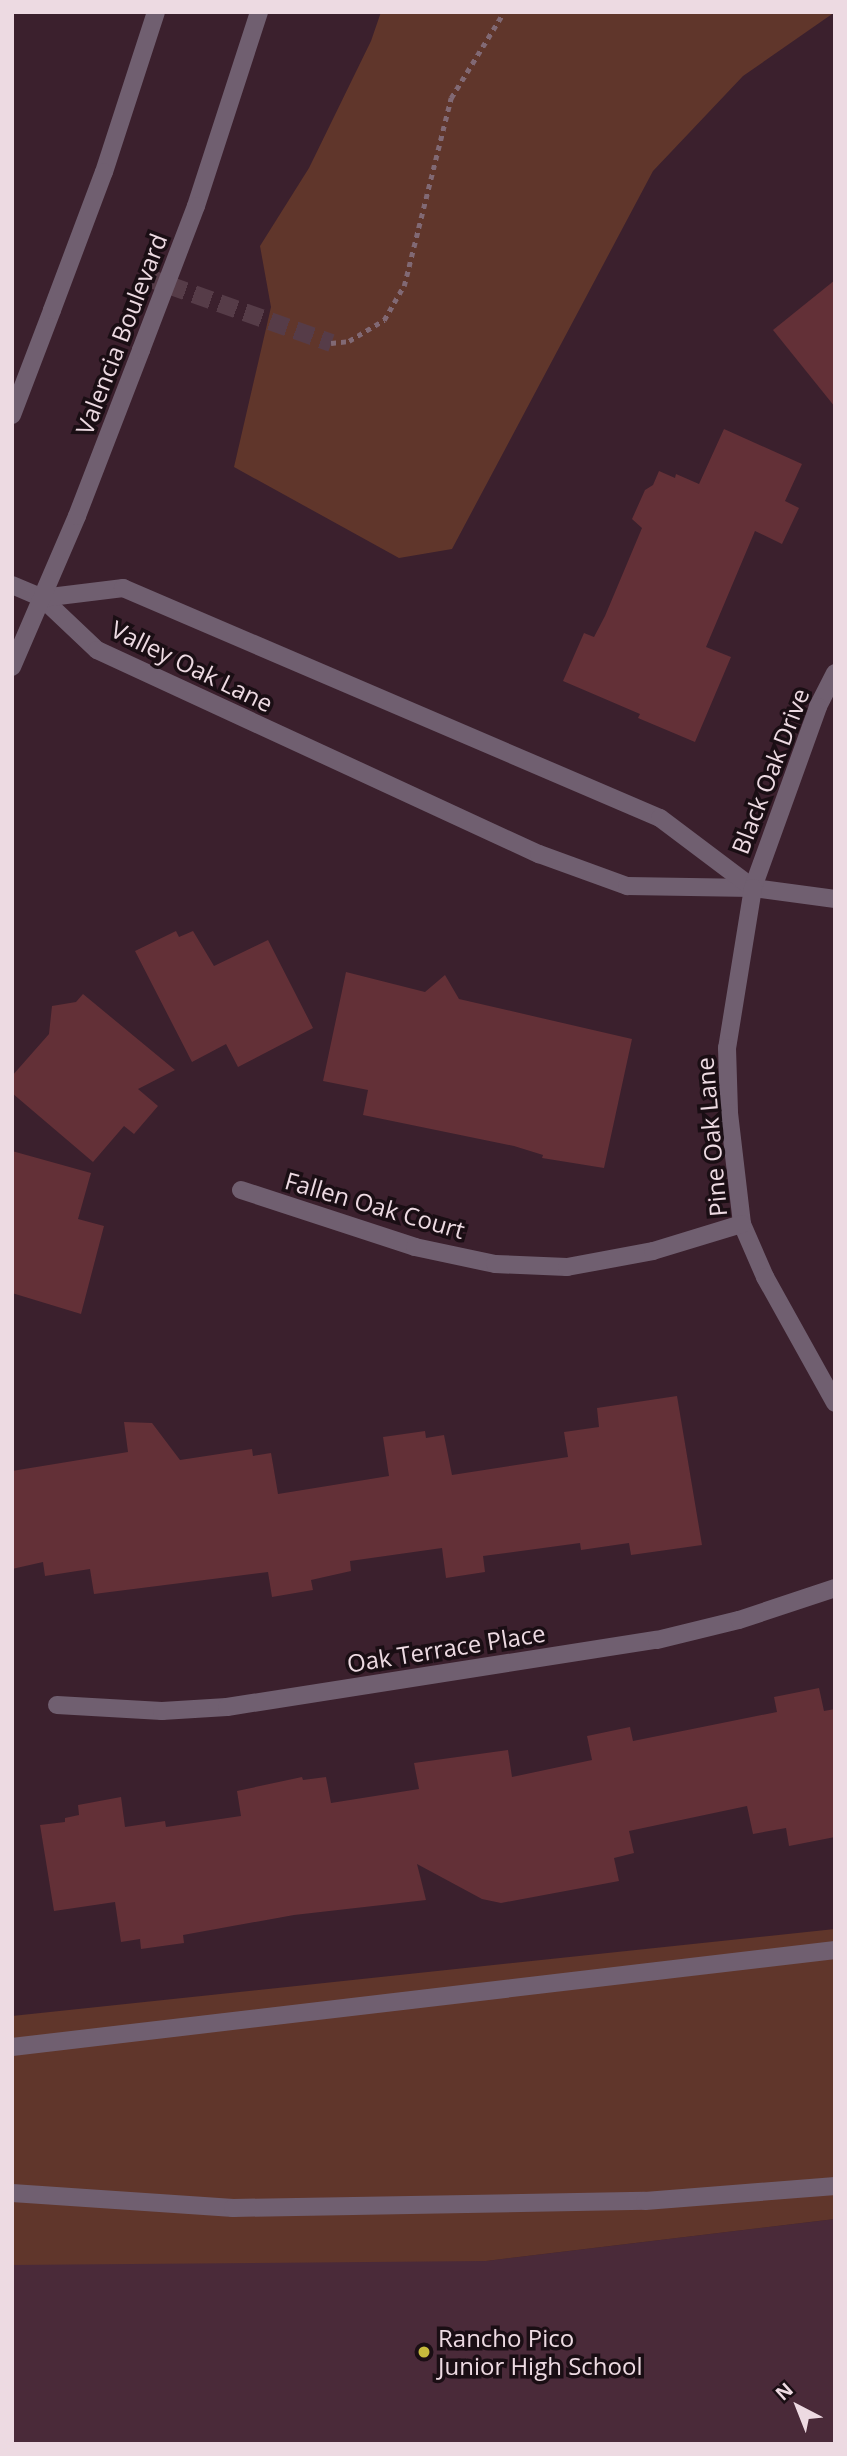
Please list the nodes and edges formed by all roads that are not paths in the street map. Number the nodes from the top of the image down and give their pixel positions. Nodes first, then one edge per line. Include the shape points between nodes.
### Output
1 (156, 12) edge
2 (259, 12) edge
3 (12, 415) edge
4 (12, 585) edge
5 (42, 598) junction
6 (12, 667) edge
7 (835, 673) edge
8 (753, 888) junction
9 (835, 899) edge
10 (242, 1191) dead end
11 (742, 1224) junction
12 (835, 1403) edge
13 (835, 1588) edge
14 (57, 1705) dead end
15 (835, 1950) edge
16 (12, 2048) edge
17 (835, 2186) edge
18 (12, 2193) edge

1 - 3 street, bridge via 104,172
2 - 5 street, Valencia Boulevard, bridge via 196,206
4 - 5 street
5 - 6 street, Valencia Boulevard
5 - 8 street, Valley Oak Lane via 97,650 539,854 627,886
5 - 8 street, Valley Oak Lane via 123,588 660,818
7 - 8 street, Black Oak Drive via 818,707
8 - 9 street, Valley Oak Lane
8 - 11 street, Pine Oak Lane via 727,1048 729,1113
10 - 11 street, Fallen Oak Court via 415,1247 495,1264 567,1266 653,1251
11 - 12 street, Pine Oak Lane via 765,1277
13 - 14 street, Oak Terrace Place via 738,1620 657,1640 227,1707 162,1711
15 - 16 street
17 - 18 street via 645,2201 233,2208

